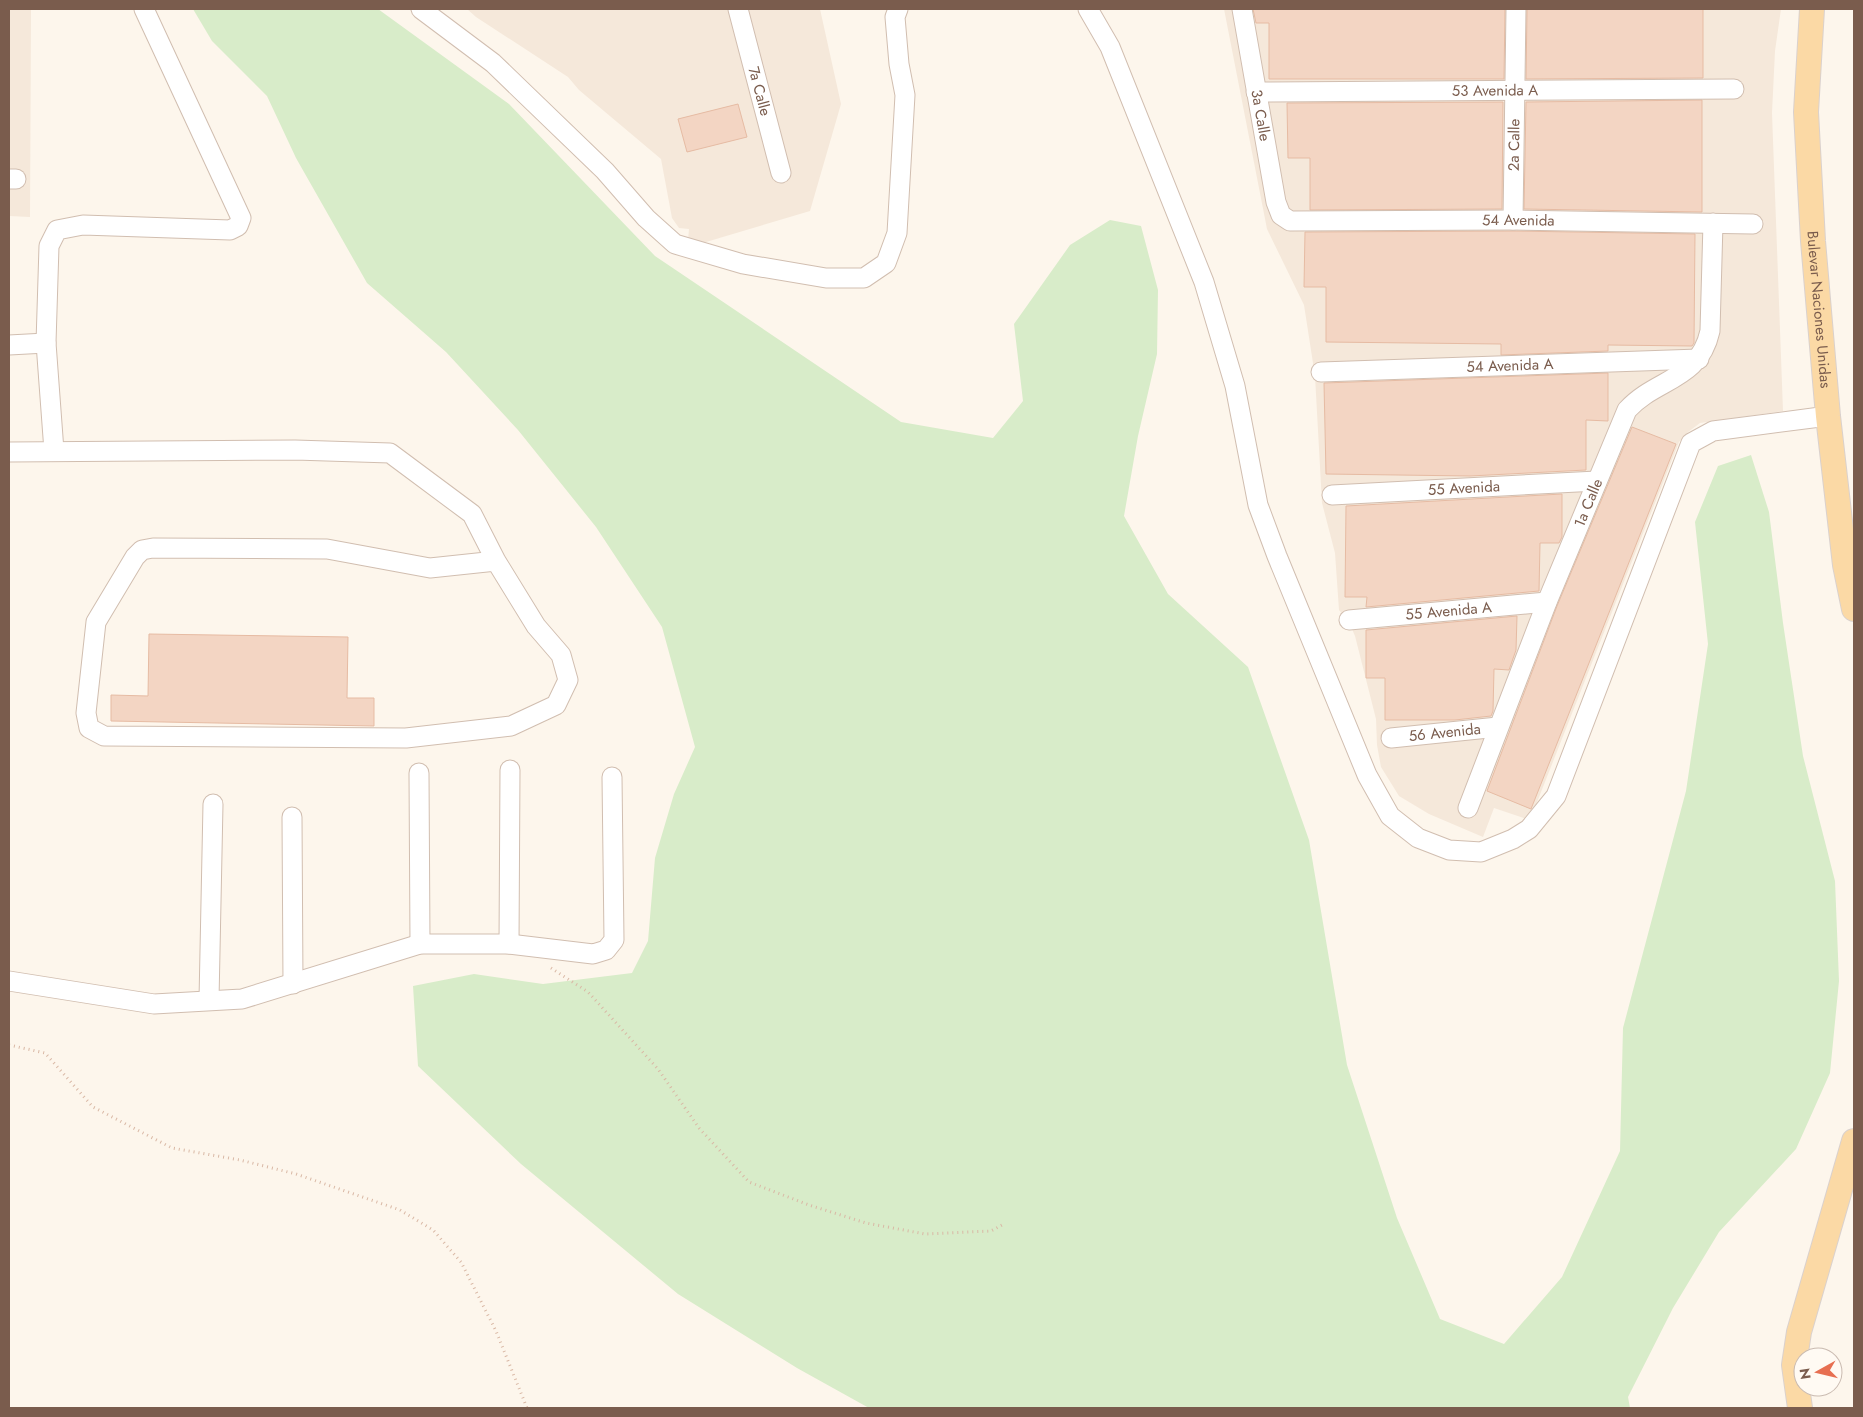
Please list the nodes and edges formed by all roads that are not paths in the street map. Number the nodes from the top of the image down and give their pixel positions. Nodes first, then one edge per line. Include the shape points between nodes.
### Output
1 (144, 9) edge
2 (421, 9) edge
3 (738, 9) edge
4 (898, 9) edge
5 (1088, 9) edge
6 (1242, 9) edge
7 (1516, 9) edge
8 (1812, 9) edge
9 (1734, 90) dead end
10 (1256, 92) junction
11 (1515, 92) junction
12 (781, 173) dead end
13 (1284, 218) joint
14 (1513, 220) junction
15 (1713, 223) junction
16 (1753, 224) dead end
17 (46, 344) junction
18 (9, 345) edge
19 (1699, 359) junction
20 (1321, 372) dead end
21 (1828, 416) junction
22 (54, 451) junction
23 (9, 452) edge
24 (1597, 480) junction
25 (1332, 495) dead end
26 (496, 561) junction
27 (1547, 602) junction
28 (1854, 608) edge
29 (1349, 620) dead end
30 (1498, 727) junction
31 (1391, 738) dead end
32 (510, 770) dead end
33 (419, 773) dead end
34 (612, 777) dead end
35 (213, 804) dead end
36 (1468, 808) dead end
37 (292, 817) dead end
38 (420, 944) junction
39 (509, 944) junction
40 (9, 980) edge
41 (293, 984) junction
42 (209, 1000) junction
43 (1854, 1141) edge
44 (1800, 1408) edge

1 - 17 street via 241,218 238,226 230,230 83,225 58,230 49,246
2 - 4 street via 493,63 675,244 743,264 826,278 864,278 886,263 897,234 905,95 898,64 895,17
3 - 12 street, 7a Calle
5 - 21 street via 1110,47 1204,282 1235,386 1258,505 1328,683 1367,775 1390,816 1418,838 1449,850 1481,852 1529,829 1556,796 1691,443 1713,431
6 - 10 street, 3a Calle
7 - 11 street, 2a Calle
8 - 21 main road, Bulevar Naciones Unidas via 1806,112
9 - 11 street, 53 Avenida A
10 - 11 street, 53 Avenida A
10 - 13 street, 3a Calle via 1276,202
11 - 14 street, 2a Calle
13 - 14 street, 54 Avenida via 1302,222
14 - 15 street, 54 Avenida
15 - 16 street, 54 Avenida
15 - 19 street via 1710,331
17 - 18 street
17 - 22 street
19 - 20 street, 54 Avenida A
19 - 24 street, 1a Calle via 1627,410
21 - 28 main road, Bulevar Naciones Unidas via 1845,565
22 - 23 street
22 - 26 street via 390,453 472,514
24 - 25 street, 55 Avenida
24 - 27 street, 1a Calle
26 - 26 street via 430,568 327,549 142,550 96,622 86,713 89,728 104,736 406,738 511,726 556,705 568,680 561,655 536,626
27 - 29 street, 55 Avenida A
27 - 30 street, 1a Calle
30 - 31 street, 56 Avenida
30 - 36 street, 1a Calle
32 - 39 street
33 - 38 street
34 - 39 street via 614,940 606,950 593,954
35 - 42 street
37 - 41 street
38 - 39 street
38 - 41 street
40 - 42 street via 154,1004
41 - 42 street via 242,999
43 - 44 main road via 1799,1332 1794,1365

